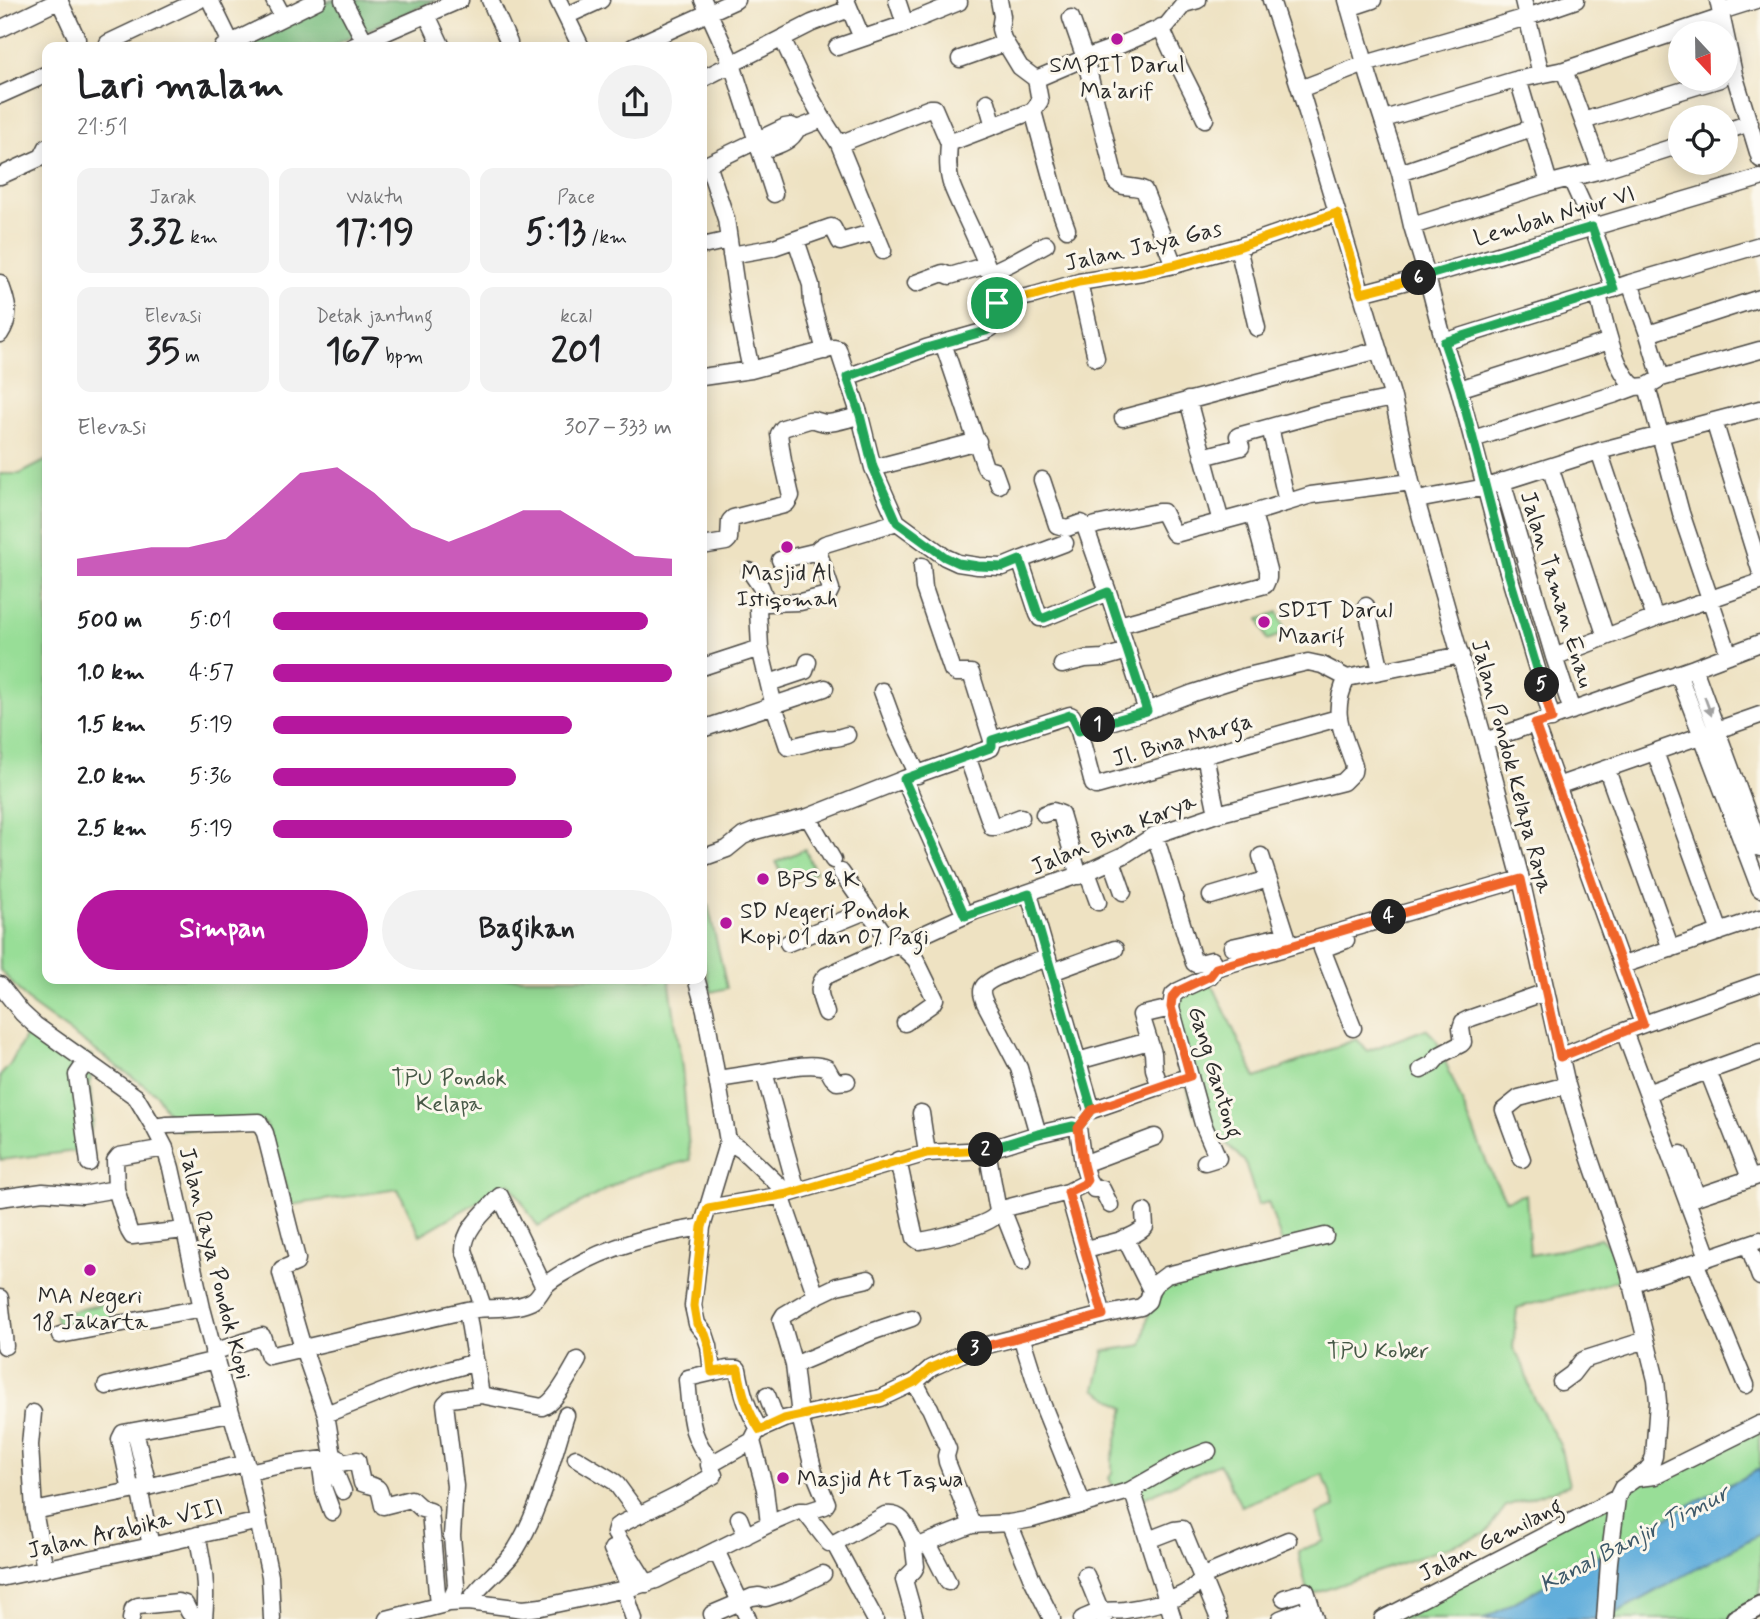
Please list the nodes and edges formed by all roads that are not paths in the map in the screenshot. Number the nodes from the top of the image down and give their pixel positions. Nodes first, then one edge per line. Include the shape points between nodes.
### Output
1 (59, 0) edge
2 (200, 0) edge
3 (210, 0) edge
4 (274, 0) edge
5 (318, 0) edge
6 (343, 0) edge
7 (460, 0) edge
8 (490, 0) edge
9 (558, 0) edge
10 (601, 0) edge
11 (736, 0) edge
12 (897, 0) edge
13 (999, 0) edge
14 (1198, 0) edge
15 (1271, 0) edge
16 (1373, 0) edge
17 (1523, 0) edge
18 (1576, 0) edge
19 (1756, 0) edge
20 (959, 2) dead end
21 (848, 4) edge
22 (1348, 4) edge
23 (706, 7) edge
24 (1721, 9) edge
25 (427, 15) junction
26 (566, 16) junction
27 (283, 17) junction
28 (1527, 17) junction
29 (1071, 18) dead end
30 (905, 24) junction
31 (1161, 27) junction
32 (0, 29) edge
33 (782, 38) junction
34 (862, 38) junction
35 (77, 39) dead end
36 (110, 42) edge
37 (226, 42) edge
38 (233, 42) edge
39 (358, 42) edge
40 (364, 42) edge
41 (440, 42) edge
42 (509, 42) edge
43 (579, 42) edge
44 (642, 42) edge
45 (1005, 43) junction
46 (837, 47) dead end
47 (1085, 58) junction
48 (960, 59) dead end
49 (732, 64) junction
50 (1365, 64) junction
51 (1564, 70) junction
52 (1541, 74) junction
53 (42, 76) edge
54 (707, 76) edge
55 (1036, 79) junction
56 (1518, 79) junction
57 (1300, 89) junction
58 (1681, 91) edge
59 (1734, 91) edge
60 (0, 95) edge
61 (987, 102) dead end
62 (1033, 111) junction
63 (822, 119) junction
64 (1205, 119) dead end
65 (1384, 119) junction
66 (1583, 121) junction
67 (1750, 123) junction
68 (994, 125) junction
69 (1738, 127) edge
70 (1532, 128) junction
71 (949, 143) junction
72 (839, 144) junction
73 (759, 146) junction
74 (1668, 149) edge
75 (42, 157) edge
76 (1760, 159) edge
77 (707, 164) edge
78 (707, 170) edge
79 (1601, 170) junction
80 (1400, 173) junction
81 (0, 176) edge
82 (1760, 178) edge
83 (1571, 179) junction
84 (1549, 183) junction
85 (774, 194) dead end
86 (1337, 213) junction
87 (1412, 226) junction
88 (1592, 227) junction
89 (1067, 229) dead end
90 (875, 232) junction
91 (796, 240) junction
92 (1046, 244) dead end
93 (707, 245) edge
94 (1760, 245) edge
95 (730, 247) junction
96 (1238, 247) junction
97 (883, 251) dead end
98 (1174, 265) junction
99 (988, 269) junction
100 (1427, 276) junction
101 (1079, 282) junction
102 (0, 283) edge
103 (916, 283) dead end
104 (1614, 289) junction
105 (1361, 293) junction
106 (1760, 298) edge
107 (997, 303) junction
108 (1257, 328) dead end
109 (0, 334) edge
110 (1648, 334) junction
111 (1610, 341) junction
112 (1444, 342) junction
113 (943, 343) junction
114 (1379, 350) junction
115 (1760, 350) edge
116 (825, 351) junction
117 (1096, 358) dead end
118 (751, 370) junction
119 (707, 374) edge
120 (847, 377) junction
121 (1647, 384) junction
122 (1460, 389) junction
123 (1393, 398) junction
124 (1188, 400) junction
125 (1760, 409) edge
126 (860, 415) junction
127 (1123, 418) dead end
128 (1714, 421) junction
129 (1270, 427) junction
130 (1660, 436) junction
131 (1473, 439) junction
132 (978, 441) junction
133 (1599, 452) junction
134 (1203, 457) junction
135 (873, 467) junction
136 (1550, 467) junction
137 (1042, 480) dead end
138 (1502, 481) junction
139 (1411, 482) junction
140 (999, 485) dead end
141 (1486, 487) junction
142 (1417, 500) junction
143 (1287, 502) junction
144 (1253, 513) junction
145 (897, 522) junction
146 (1221, 522) junction
147 (1086, 529) junction
148 (1065, 543) dead end
149 (707, 545) edge
150 (818, 551) junction
151 (1020, 560) junction
152 (780, 561) dead end
153 (922, 566) dead end
154 (1760, 570) edge
155 (750, 572) dead end
156 (1760, 582) edge
157 (1108, 592) junction
158 (1709, 600) junction
159 (765, 604) junction
160 (1366, 606) dead end
161 (1655, 618) junction
162 (1119, 625) junction
163 (1606, 636) junction
164 (1760, 643) edge
165 (760, 648) junction
166 (1128, 651) junction
167 (1461, 655) junction
168 (1729, 656) junction
169 (1554, 657) junction
170 (808, 662) dead end
171 (707, 665) edge
172 (1062, 665) dead end
173 (1694, 668) junction
174 (1381, 671) junction
175 (1678, 673) junction
176 (1347, 678) junction
177 (769, 683) junction
178 (825, 688) dead end
179 (882, 691) dead end
180 (774, 706) junction
181 (1572, 710) junction
182 (1147, 711) junction
183 (1760, 715) edge
184 (1338, 718) junction
185 (1552, 719) junction
186 (707, 723) edge
187 (1535, 724) junction
188 (1079, 731) junction
189 (1710, 734) junction
190 (847, 735) dead end
191 (992, 740) junction
192 (1485, 741) junction
193 (1655, 752) junction
194 (967, 756) junction
195 (1205, 757) junction
196 (1607, 770) junction
197 (911, 777) junction
198 (1729, 785) junction
199 (1557, 786) junction
200 (1044, 814) dead end
201 (1217, 814) junction
202 (808, 817) junction
203 (1021, 817) dead end
204 (1155, 835) junction
205 (1760, 848) edge
206 (707, 856) edge
207 (1261, 856) dead end
208 (1112, 861) junction
209 (1083, 874) junction
210 (1268, 879) junction
211 (1522, 884) junction
212 (1760, 889) edge
213 (1123, 892) dead end
214 (1029, 894) junction
215 (1211, 896) dead end
216 (1098, 902) dead end
217 (868, 910) junction
218 (965, 916) junction
219 (1760, 918) edge
220 (1720, 932) junction
221 (1288, 941) junction
222 (788, 943) dead end
223 (897, 945) junction
224 (1232, 947) dead end
225 (1115, 949) dead end
226 (1671, 949) junction
227 (1050, 965) junction
228 (1623, 965) junction
229 (1216, 968) junction
230 (1760, 983) edge
231 (698, 984) edge
232 (0, 985) edge
233 (1546, 992) junction
234 (1171, 1007) junction
235 (826, 1013) dead end
236 (905, 1023) dead end
237 (1643, 1024) junction
238 (1353, 1028) dead end
239 (1624, 1031) junction
240 (1149, 1041) junction
241 (1760, 1052) edge
242 (1560, 1057) junction
243 (1078, 1061) junction
244 (86, 1062) junction
245 (1421, 1070) dead end
246 (1708, 1071) junction
247 (764, 1072) junction
248 (1190, 1076) junction
249 (718, 1079) junction
250 (847, 1081) dead end
251 (1567, 1085) junction
252 (1160, 1087) junction
253 (1652, 1092) junction
254 (1092, 1110) junction
255 (922, 1113) dead end
256 (154, 1127) junction
257 (1078, 1128) junction
258 (1038, 1134) junction
259 (1155, 1137) dead end
260 (728, 1142) junction
261 (164, 1148) junction
262 (987, 1150) junction
263 (927, 1153) junction
264 (1521, 1159) dead end
265 (898, 1160) junction
266 (1205, 1162) dead end
267 (89, 1163) dead end
268 (1085, 1172) junction
269 (1755, 1177) edge
270 (116, 1189) junction
271 (1068, 1192) junction
272 (789, 1194) junction
273 (0, 1198) edge
274 (1692, 1199) junction
275 (1110, 1205) dead end
276 (708, 1208) junction
277 (1000, 1210) junction
278 (1144, 1212) dead end
279 (702, 1227) junction
280 (184, 1230) junction
281 (1325, 1236) dead end
282 (1125, 1238) junction
283 (1754, 1242) edge
284 (1085, 1249) junction
285 (1702, 1260) junction
286 (1023, 1262) dead end
287 (1760, 1278) edge
288 (868, 1279) dead end
289 (1631, 1284) junction
290 (544, 1287) junction
291 (1151, 1290) junction
292 (816, 1296) junction
293 (0, 1298) edge
294 (202, 1308) junction
295 (475, 1309) junction
296 (1103, 1315) junction
297 (912, 1318) dead end
298 (60, 1335) dead end
299 (1021, 1336) junction
300 (1646, 1340) junction
301 (3, 1343) edge
302 (303, 1348) junction
303 (215, 1356) junction
304 (578, 1360) dead end
305 (476, 1363) junction
306 (794, 1365) junction
307 (712, 1372) junction
308 (1561, 1381) dead end
309 (915, 1382) junction
310 (1746, 1385) dead end
311 (106, 1386) dead end
312 (481, 1395) junction
313 (767, 1395) dead end
314 (231, 1412) junction
315 (33, 1413) dead end
316 (326, 1414) junction
317 (566, 1415) dead end
318 (800, 1416) junction
319 (777, 1422) junction
320 (1760, 1424) edge
321 (756, 1436) junction
322 (1208, 1451) dead end
323 (576, 1458) dead end
324 (327, 1459) junction
325 (713, 1463) junction
326 (247, 1468) junction
327 (1633, 1479) junction
328 (139, 1489) junction
329 (343, 1491) dead end
330 (1129, 1491) junction
331 (1617, 1502) junction
332 (1083, 1505) junction
333 (34, 1511) junction
334 (332, 1512) dead end
335 (806, 1512) junction
336 (639, 1515) junction
337 (739, 1518) dead end
338 (259, 1521) junction
339 (1009, 1523) junction
340 (768, 1524) junction
341 (972, 1525) junction
342 (197, 1535) junction
343 (746, 1536) junction
344 (1288, 1540) dead end
345 (1148, 1541) junction
346 (920, 1542) junction
347 (834, 1543) junction
348 (151, 1546) junction
349 (612, 1549) dead end
350 (716, 1550) junction
351 (45, 1569) junction
352 (822, 1574) dead end
353 (1086, 1575) dead end
354 (1202, 1577) junction
355 (0, 1578) edge
356 (948, 1582) dead end
357 (647, 1584) junction
358 (627, 1589) junction
359 (1284, 1598) dead end
360 (1166, 1600) junction
361 (469, 1602) junction
362 (740, 1602) junction
363 (444, 1604) junction
364 (1760, 1606) edge
365 (1313, 1613) edge
366 (1102, 1615) edge
367 (131, 1619) edge
368 (196, 1619) edge
369 (204, 1619) edge
370 (272, 1619) edge
371 (387, 1619) edge
372 (634, 1619) edge
373 (714, 1619) edge
374 (748, 1619) edge
375 (874, 1619) edge
376 (915, 1619) edge
377 (1052, 1619) edge
378 (1082, 1619) edge
379 (1173, 1619) edge
380 (1219, 1619) edge
381 (1279, 1619) edge
382 (1383, 1619) edge
383 (1605, 1619) edge
384 (1736, 1619) edge

1 - 32 street
1 - 35 street
2 - 36 street
3 - 37 street
4 - 27 street
5 - 27 street
6 - 39 street
7 - 25 street
8 - 42 street
9 - 26 street
10 - 26 street
11 - 23 street
12 - 30 street
13 - 45 street
14 - 31 street via 1184,4
15 - 57 street, Jalan Pondok Kelapa Raya
16 - 22 street
17 - 28 street
18 - 28 street
19 - 24 street
20 - 30 street
21 - 33 street
21 - 34 street
22 - 50 street, Jalan Taman Enau
23 - 44 street
23 - 49 street
24 - 51 street
25 - 40 street
25 - 41 street
26 - 43 street
27 - 38 street
28 - 50 street
28 - 52 street
29 - 47 street
30 - 34 street
31 - 47 street
31 - 64 street
33 - 49 street
33 - 63 street
34 - 46 street
45 - 48 street
45 - 55 street via 1020,67
47 - 55 street
47 - 98 street via 1116,182 1141,188 1146,195
49 - 54 street
49 - 73 street
50 - 57 street
50 - 65 street, Jalan Taman Enau
51 - 52 street
51 - 66 street
52 - 56 street
53 - 60 street
55 - 62 street via 1040,101
56 - 65 street
56 - 70 street
57 - 86 street, Jalan Pondok Kelapa Raya
58 - 66 street
59 - 67 street
61 - 68 street
62 - 68 street
62 - 89 street
63 - 72 street
63 - 73 street via 797,129 785,127
65 - 80 street, Jalan Taman Enau
66 - 79 street
67 - 69 street
67 - 76 street
68 - 71 street
70 - 80 street
70 - 84 street
71 - 72 street via 932,108
71 - 99 street via 951,184
72 - 90 street
73 - 77 street
73 - 85 street
74 - 79 street
75 - 81 street
78 - 95 street via 726,219
79 - 83 street
80 - 87 street, Jalan Taman Enau
82 - 88 street, Lembah Nyiur VI
83 - 84 street
83 - 88 street
84 - 87 street
86 - 96 street, Jalan Jaya Gas
86 - 105 street, Jalan Pondok Kelapa Raya
87 - 100 street, Jalan Taman Enau
88 - 100 street, Lembah Nyiur VI
88 - 104 street
90 - 91 street via 842,242 831,227
90 - 97 street
91 - 95 street via 771,248
91 - 116 street
92 - 99 street via 1011,263
93 - 95 street
94 - 104 street
95 - 118 street
96 - 98 street, Jalan Jaya Gas
96 - 108 street
98 - 101 street, Jalan Jaya Gas
99 - 103 street via 950,276 943,273
99 - 107 street
100 - 105 street, Lembah Nyiur VI
100 - 112 street, Jalan Taman Enau
101 - 107 street, Jalan Jaya Gas
101 - 117 street
102 - 109 street via 8,309
104 - 110 street
104 - 111 street
104 - 112 street
105 - 114 street, Jalan Pondok Kelapa Raya
106 - 110 street
107 - 113 street via 998,319 993,327
110 - 121 street
111 - 121 street via 1627,381
111 - 122 street
112 - 122 street, Jalan Taman Enau
113 - 120 street
113 - 132 street
114 - 123 street, Jalan Pondok Kelapa Raya
114 - 124 street
115 - 121 street
116 - 118 street
116 - 120 street via 838,349
118 - 119 street
120 - 126 street
121 - 130 street
121 - 131 street
122 - 131 street, Jalan Taman Enau
123 - 129 street
123 - 139 street, Jalan Pondok Kelapa Raya
124 - 127 street
124 - 134 street
125 - 128 street
126 - 135 street
126 - 149 street via 829,423 813,419 783,428 779,434 791,496 787,503 733,518 729,539
128 - 130 street
128 - 154 street
129 - 134 street via 1238,436 1241,447
129 - 143 street
130 - 133 street
130 - 158 street
131 - 141 street, Jalan Taman Enau
132 - 135 street
132 - 140 street via 985,467 994,471
133 - 136 street
133 - 161 street
134 - 146 street
135 - 145 street
136 - 138 street
136 - 163 street
137 - 147 street via 1057,525 1067,528 1081,523
138 - 141 street
138 - 169 street, Jalan Taman Enau
139 - 142 street, Jalan Pondok Kelapa Raya
139 - 143 street
141 - 142 street
141 - 185 street, Jalan Taman Enau
142 - 167 street, Jalan Pondok Kelapa Raya
143 - 144 street
144 - 146 street
144 - 162 street via 1269,570 1265,585
145 - 150 street via 825,544
145 - 151 street via 958,563 1003,567
146 - 147 street via 1175,534 1163,512 1158,512
147 - 157 street
148 - 151 street
150 - 152 street
150 - 159 street via 831,589 828,595
151 - 157 street via 1041,618
153 - 191 street via 924,588 952,670 971,673
155 - 159 street via 761,587
156 - 158 street
157 - 162 street
158 - 161 street
158 - 168 street
159 - 165 street via 758,609
160 - 174 street
161 - 163 street
162 - 166 street
163 - 169 street
164 - 168 street
165 - 171 street
165 - 177 street
166 - 172 street
166 - 182 street
167 - 174 street
167 - 192 street, Jalan Pondok Kelapa Raya
168 - 173 street
169 - 181 street, Jalan Taman Enau
170 - 177 street via 805,671
173 - 175 street
173 -> 189 street
174 - 176 street
175 - 181 street
175 - 189 street
176 - 182 street via 1308,662 1242,677
176 - 184 street, Jalan Bina Karya via 1340,691
177 - 180 street
178 - 180 street
179 - 197 street
180 - 186 street
180 - 190 street via 788,747
181 - 185 street
182 - 188 street
183 - 189 street
184 - 195 street, Jl. Bina Marga
184 - 201 street, Jalan Bina Karya via 1354,765 1349,778
185 - 187 street
187 - 192 street
187 - 199 street
188 - 191 street via 1070,715
188 - 195 street, Jl. Bina Marga via 1096,786
189 - 193 street
189 - 198 street
191 - 194 street via 990,748
192 - 211 street, Jalan Pondok Kelapa Raya
193 - 196 street
193 - 220 street
194 - 197 street
194 - 203 street via 992,827
195 - 201 street
196 - 199 street
196 - 226 street
197 - 202 street
197 - 218 street
198 - 205 street
198 - 212 street
199 - 228 street
200 - 209 street via 1061,814
201 - 204 street, Jalan Bina Karya
202 - 206 street via 755,831
202 - 217 street
204 - 208 street, Jalan Bina Karya
204 - 229 street via 1194,963 1212,960
207 - 210 street
208 - 209 street, Jalan Bina Karya
208 - 213 street
209 - 214 street, Jalan Bina Karya
209 - 216 street
210 - 215 street
210 - 221 street
211 - 221 street
211 - 233 street, Jalan Pondok Kelapa Raya
211 - 238 street via 1322,949
214 - 218 street, Jalan Bina Karya
214 - 227 street
217 - 222 street
217 - 223 street
218 - 223 street, Jalan Bina Karya
219 - 220 street
220 - 226 street
221 - 224 street
221 - 229 street, Gang Gantong
223 - 235 street, Jalan Bina Karya via 822,979 819,988
223 - 236 street via 921,968 935,999
225 - 227 street
226 - 228 street
227 - 243 street
227 - 258 street via 1005,974 982,988 985,1003 1019,1068
228 - 237 street
229 - 234 street, Gang Gantong via 1210,976 1173,995
230 - 237 street
231 - 249 street
232 - 244 street, Jalan Raya Pondok Kopi via 35,1025
233 - 242 street, Jalan Pondok Kelapa Raya
233 - 245 street via 1463,1022 1463,1042
234 - 240 street via 1140,1015
234 - 248 street, Gang Gantong
237 - 239 street
239 - 242 street
239 - 253 street
240 - 243 street
240 - 252 street
241 - 246 street
242 - 251 street, Jalan Pondok Kelapa Raya
243 - 254 street
244 - 256 street, Jalan Raya Pondok Kopi via 136,1097
244 - 267 street via 77,1075
246 - 253 street
246 - 269 street
247 - 249 street
247 - 250 street via 820,1066 837,1082
247 - 272 street
248 - 252 street
248 - 266 street, Gang Gantong via 1218,1158
249 - 260 street
251 - 264 street via 1519,1098 1504,1110
251 - 289 street, Jalan Pondok Kelapa Raya
252 - 254 street
253 - 274 street
254 - 257 street
255 - 263 street
256 - 261 street, Jalan Raya Pondok Kopi
256 - 302 street via 259,1122 297,1259 281,1272
257 - 258 street
257 - 268 street
258 - 262 street
259 - 268 street
260 - 272 street
260 - 276 street
261 - 270 street via 119,1156 115,1161
261 - 280 street, Jalan Raya Pondok Kopi
262 - 263 street
262 - 277 street
263 - 265 street
265 - 272 street
265 - 277 street via 919,1241 977,1226
268 - 271 street via 1084,1184
268 - 275 street
269 - 274 street
270 - 273 street
270 - 280 street via 132,1236
271 - 277 street
271 - 284 street
272 - 276 street
272 - 292 street via 788,1215
274 - 285 street
276 - 279 street
277 - 286 street
278 - 282 street via 1142,1231
279 - 290 street via 655,1235 613,1249
279 - 307 street via 694,1306 697,1324 709,1346
280 - 294 street, Jalan Raya Pondok Kopi
281 - 291 street via 1167,1275
282 - 284 street
282 - 291 street
283 - 285 street
283 - 287 street
284 - 296 street
285 - 289 street
285 - 310 street
288 - 292 street
289 - 300 street, Jalan Pondok Kelapa Raya
290 - 295 street via 536,1300 524,1305
290 - 295 street via 500,1196 464,1241
291 - 296 street via 1141,1307
292 - 306 street via 781,1320
293 - 301 street
294 - 298 street
294 - 303 street, Jalan Raya Pondok Kopi
295 - 302 street
295 - 305 street
296 - 299 street
297 - 306 street
299 - 309 street via 961,1354 931,1368
299 - 332 street
300 - 308 street via 1586,1359
300 - 327 street, Jalan Pondok Kelapa Raya via 1658,1402 1654,1456 1647,1471
302 - 303 street via 269,1356 261,1336
302 - 316 street
303 - 311 street
303 - 314 street, Jalan Raya Pondok Kopi
304 - 312 street via 546,1407
305 - 312 street
305 - 316 street via 402,1384
306 - 318 street
307 - 321 street via 738,1369
307 - 325 street via 687,1380 690,1421
309 - 318 street via 881,1398
309 - 341 street via 948,1449 951,1474
312 - 363 street via 450,1399 445,1404 455,1486 456,1590
313 - 319 street
314 - 326 street, Jalan Raya Pondok Kopi
314 - 328 street via 123,1433 120,1439
315 - 333 street
316 - 324 street
317 - 361 street via 524,1535
318 - 319 street
318 - 335 street via 827,1503
319 - 321 street
320 - 327 street via 1655,1476
321 - 325 street
321 - 340 street
322 - 330 street
323 - 336 street via 615,1482
324 - 326 street
324 - 329 street
324 - 334 street via 324,1490
324 - 363 street via 338,1458 341,1463 357,1460 362,1483 379,1489 383,1506 411,1499 430,1511
325 - 336 street via 709,1465 714,1475
326 - 328 street
326 - 338 street, Jalan Raya Pondok Kopi
327 - 331 street, Jalan Pondok Kelapa Raya via 1622,1488
328 - 333 street
328 - 348 street
330 - 332 street
330 - 345 street via 1134,1494
331 - 382 street, Jalan Gemilang
331 - 383 street
332 - 339 street
333 - 351 street
335 - 340 street
335 - 347 street via 829,1543
336 - 357 street via 617,1526 615,1533
337 - 343 street
338 - 342 street, Jalan Arabika VIII
338 - 370 street, Jalan Raya Pondok Kopi via 270,1576
339 - 341 street
339 - 377 street
340 - 343 street
341 - 346 street
342 - 348 street, Jalan Arabika VIII
342 - 369 street via 205,1570
343 - 350 street
344 - 354 street
345 - 354 street via 1182,1529
345 - 360 street
346 - 347 street via 892,1514
346 - 356 street
346 - 376 street via 916,1566 904,1580
347 - 375 street
348 - 351 street, Jalan Arabika VIII
349 - 358 street
350 - 357 street
350 - 362 street
351 - 355 street, Jalan Arabika VIII
352 - 362 street via 790,1590
353 - 366 street
354 - 360 street via 1193,1588
354 - 380 street
357 - 358 street
358 - 361 street via 523,1609
358 - 372 street
359 - 365 street via 1306,1591
360 - 366 street
360 - 379 street
361 - 363 street
362 - 373 street via 712,1614
362 - 374 street
363 - 371 street
364 - 384 main road
365 - 381 street
366 - 378 street
367 - 368 street via 138,1606 178,1602

